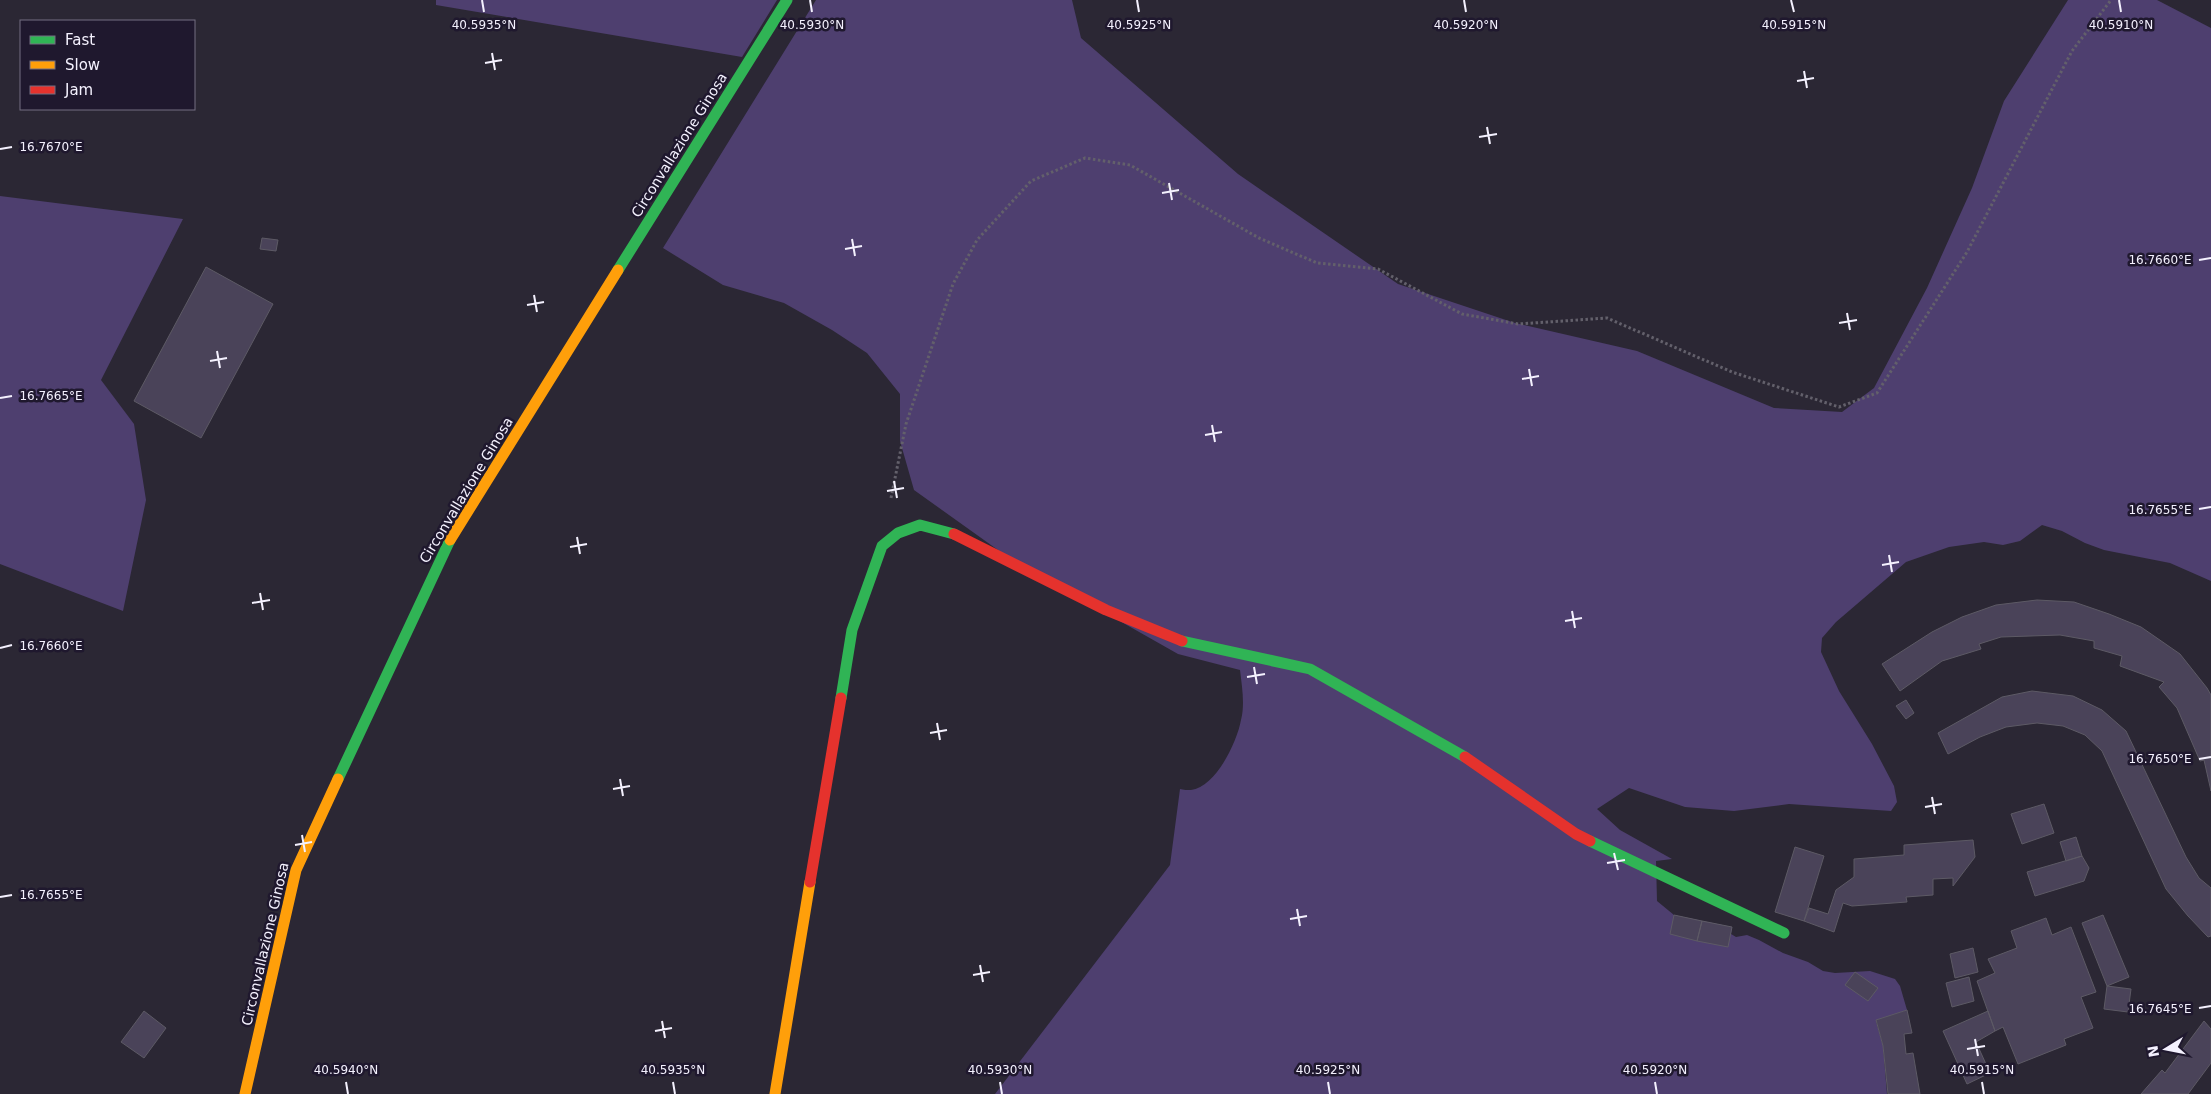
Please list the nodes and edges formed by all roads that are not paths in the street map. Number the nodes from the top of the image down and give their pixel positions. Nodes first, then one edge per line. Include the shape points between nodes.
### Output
1 (787, 0) edge
2 (1784, 933) dead end
3 (245, 1094) edge
4 (775, 1094) edge

1 - 3 street, Circonvallazione Ginosa via 445,548 296,870
2 - 4 street via 1576,834 1464,757 1310,669 1189,644 1106,610 953,533 920,525 898,533 882,546 852,630

